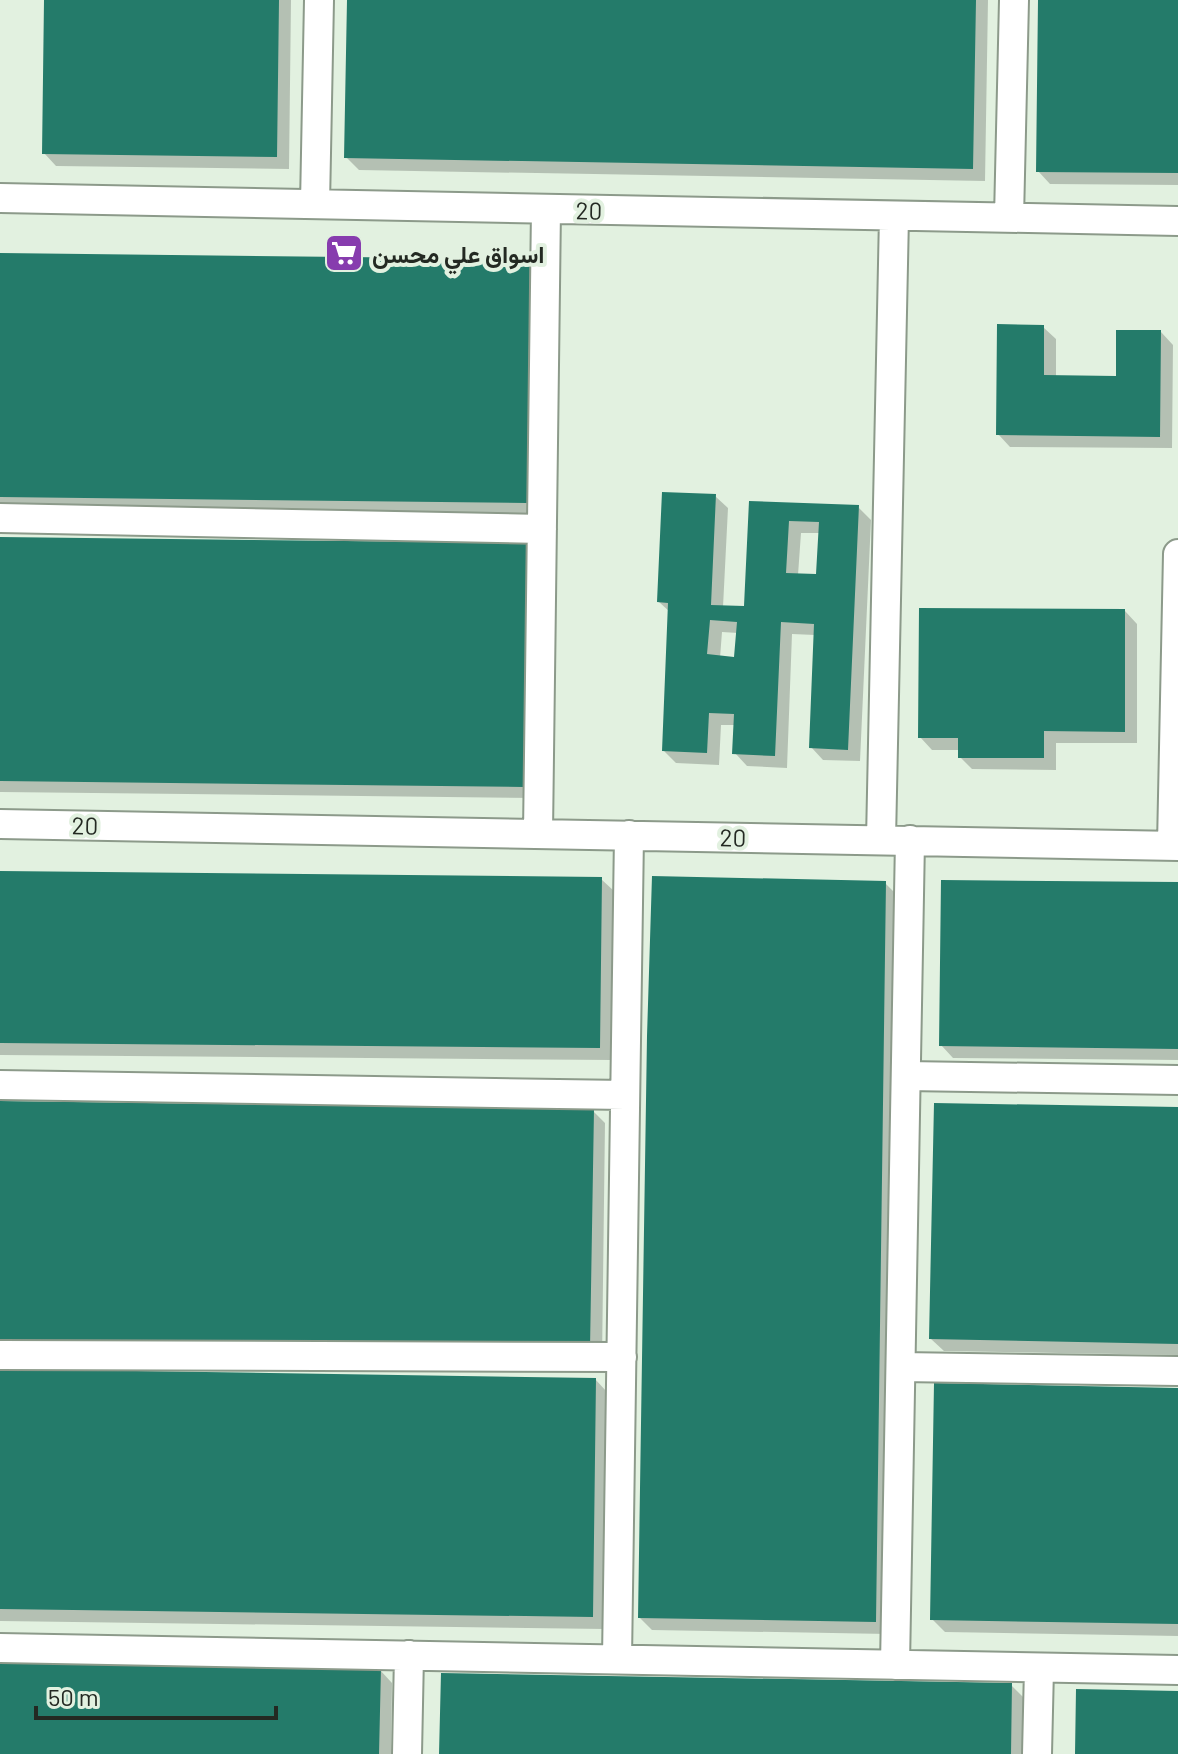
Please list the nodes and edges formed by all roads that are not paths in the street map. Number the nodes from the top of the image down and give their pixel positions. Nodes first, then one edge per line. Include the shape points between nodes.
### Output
1 (319, 0) edge
2 (1014, 0) edge
3 (0, 198) edge
4 (315, 204) junction
5 (546, 209) junction
6 (894, 216) junction
7 (1009, 218) junction
8 (1178, 221) edge
9 (0, 518) edge
10 (542, 529) junction
11 (1178, 554) edge
12 (0, 824) edge
13 (538, 833) junction
14 (629, 835) junction
15 (881, 840) junction
16 (910, 840) junction
17 (1175, 846) edge
18 (906, 1076) junction
19 (1178, 1080) edge
20 (0, 1085) edge
21 (625, 1095) junction
22 (0, 1355) edge
23 (622, 1357) junction
24 (901, 1367) junction
25 (1178, 1371) edge
26 (0, 1648) edge
27 (409, 1655) junction
28 (617, 1659) junction
29 (895, 1665) junction
30 (1039, 1668) junction
31 (1178, 1670) edge
32 (407, 1754) edge
33 (1037, 1754) edge

1 - 4 street
2 - 7 street
3 - 4 street, 20
4 - 5 street, 20
5 - 6 street, 20
5 - 10 street
6 - 7 street, 20
6 - 15 street
7 - 8 street, 20
9 - 10 street
10 - 13 street
11 - 17 street
12 - 13 street, 20
13 - 14 street, 20
14 - 15 street, 20
14 - 21 street
15 - 16 street, 20
16 - 17 street, 20
16 - 18 street
18 - 19 street
18 - 24 street
20 - 21 street
21 - 23 street
22 - 23 street
23 - 28 street
24 - 25 street
24 - 29 street
26 - 27 street
27 - 28 street
27 - 32 street
28 - 29 street
29 - 30 street
30 - 31 street
30 - 33 street

